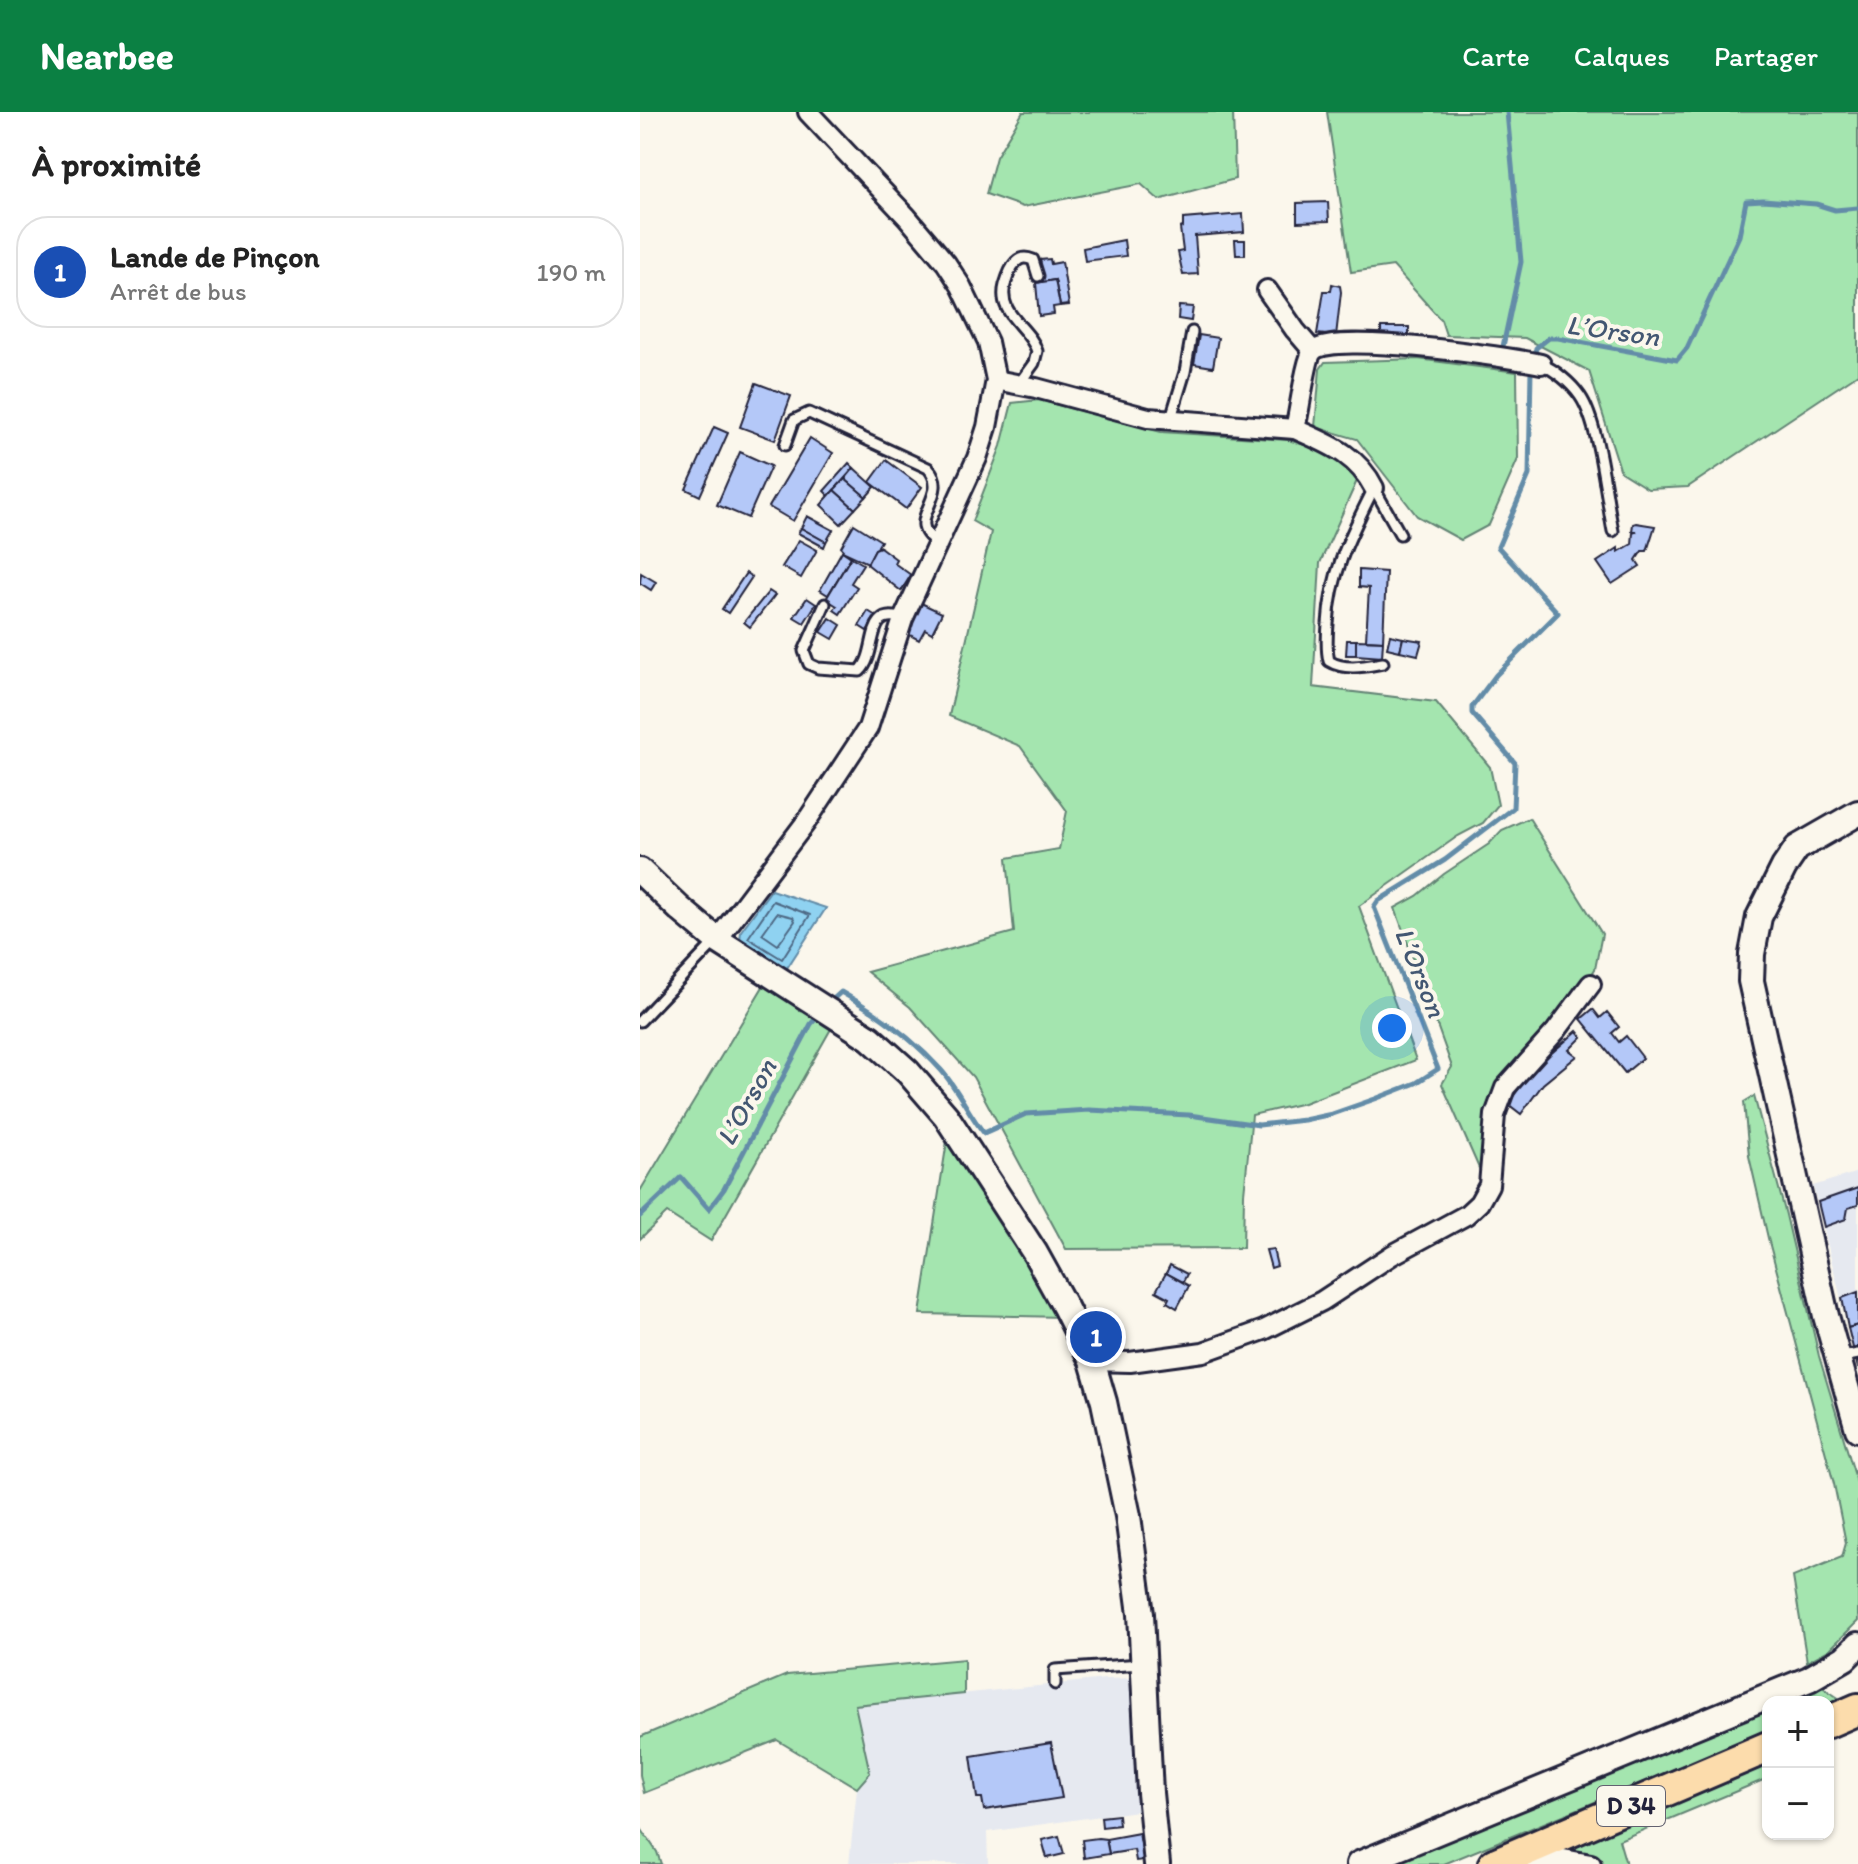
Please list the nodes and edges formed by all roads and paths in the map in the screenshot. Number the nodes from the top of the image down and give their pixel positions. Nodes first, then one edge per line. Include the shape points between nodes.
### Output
1 (808, 112) edge
2 (1038, 276) dead end
3 (1267, 290) dead end
4 (1192, 332) dead end
5 (1313, 351) junction
6 (1541, 364) joint
7 (996, 380) junction
8 (1018, 385) junction
9 (1170, 421) junction
10 (1295, 429) junction
11 (785, 445) dead end
12 (1374, 488) junction
13 (1613, 531) dead end
14 (1400, 534) dead end
15 (937, 542) junction
16 (825, 604) dead end
17 (903, 619) junction
18 (1383, 663) dead end
19 (1858, 813) edge
20 (640, 871) edge
21 (717, 940) junction
22 (1591, 984) dead end
23 (640, 1021) edge
24 (1848, 1356) edge
25 (1092, 1361) junction
26 (1858, 1429) edge
27 (1858, 1645) edge
28 (1145, 1664) junction
29 (1055, 1684) dead end
30 (1858, 1709) edge
31 (1834, 1719) edge
32 (1762, 1750) edge
33 (1157, 1864) edge
34 (1359, 1864) edge
35 (1494, 1864) edge
36 (1528, 1864) edge
37 (1591, 1864) edge

1 - 7 street via 946,263 988,342
2 - 8 lane via 1033,260 1020,259 1003,293 1011,317 1037,351
3 - 5 street
4 - 9 lane
5 - 6 street via 1330,345 1414,347
5 - 10 street
6 - 13 lane via 1580,396 1592,424
7 - 8 street
7 - 15 street via 977,458
8 - 9 street
9 - 10 street
10 - 12 street via 1356,460
11 - 15 lane via 794,420 809,413 928,468 936,486 923,530
12 - 14 lane
12 - 18 lane via 1333,578 1326,641 1334,665
15 - 17 street
16 - 17 lane via 804,651 809,664 818,668 860,671 870,657 880,620
17 - 21 street via 868,728 806,822
19 - 24 street via 1797,848 1784,867 1759,917 1751,981
20 - 21 street
21 - 23 lane
21 - 25 street via 870,1038 908,1072 946,1116 1035,1253
22 - 25 street via 1505,1088 1495,1115 1489,1185 1466,1215 1264,1330 1203,1352 1130,1362
24 - 26 street
25 - 28 street via 1128,1516
27 - 34 street via 1809,1679
28 - 29 lane via 1055,1670
28 - 33 street
30 - 31 main road
32 - 35 main road, D 34
36 - 37 street via 1558,1858

